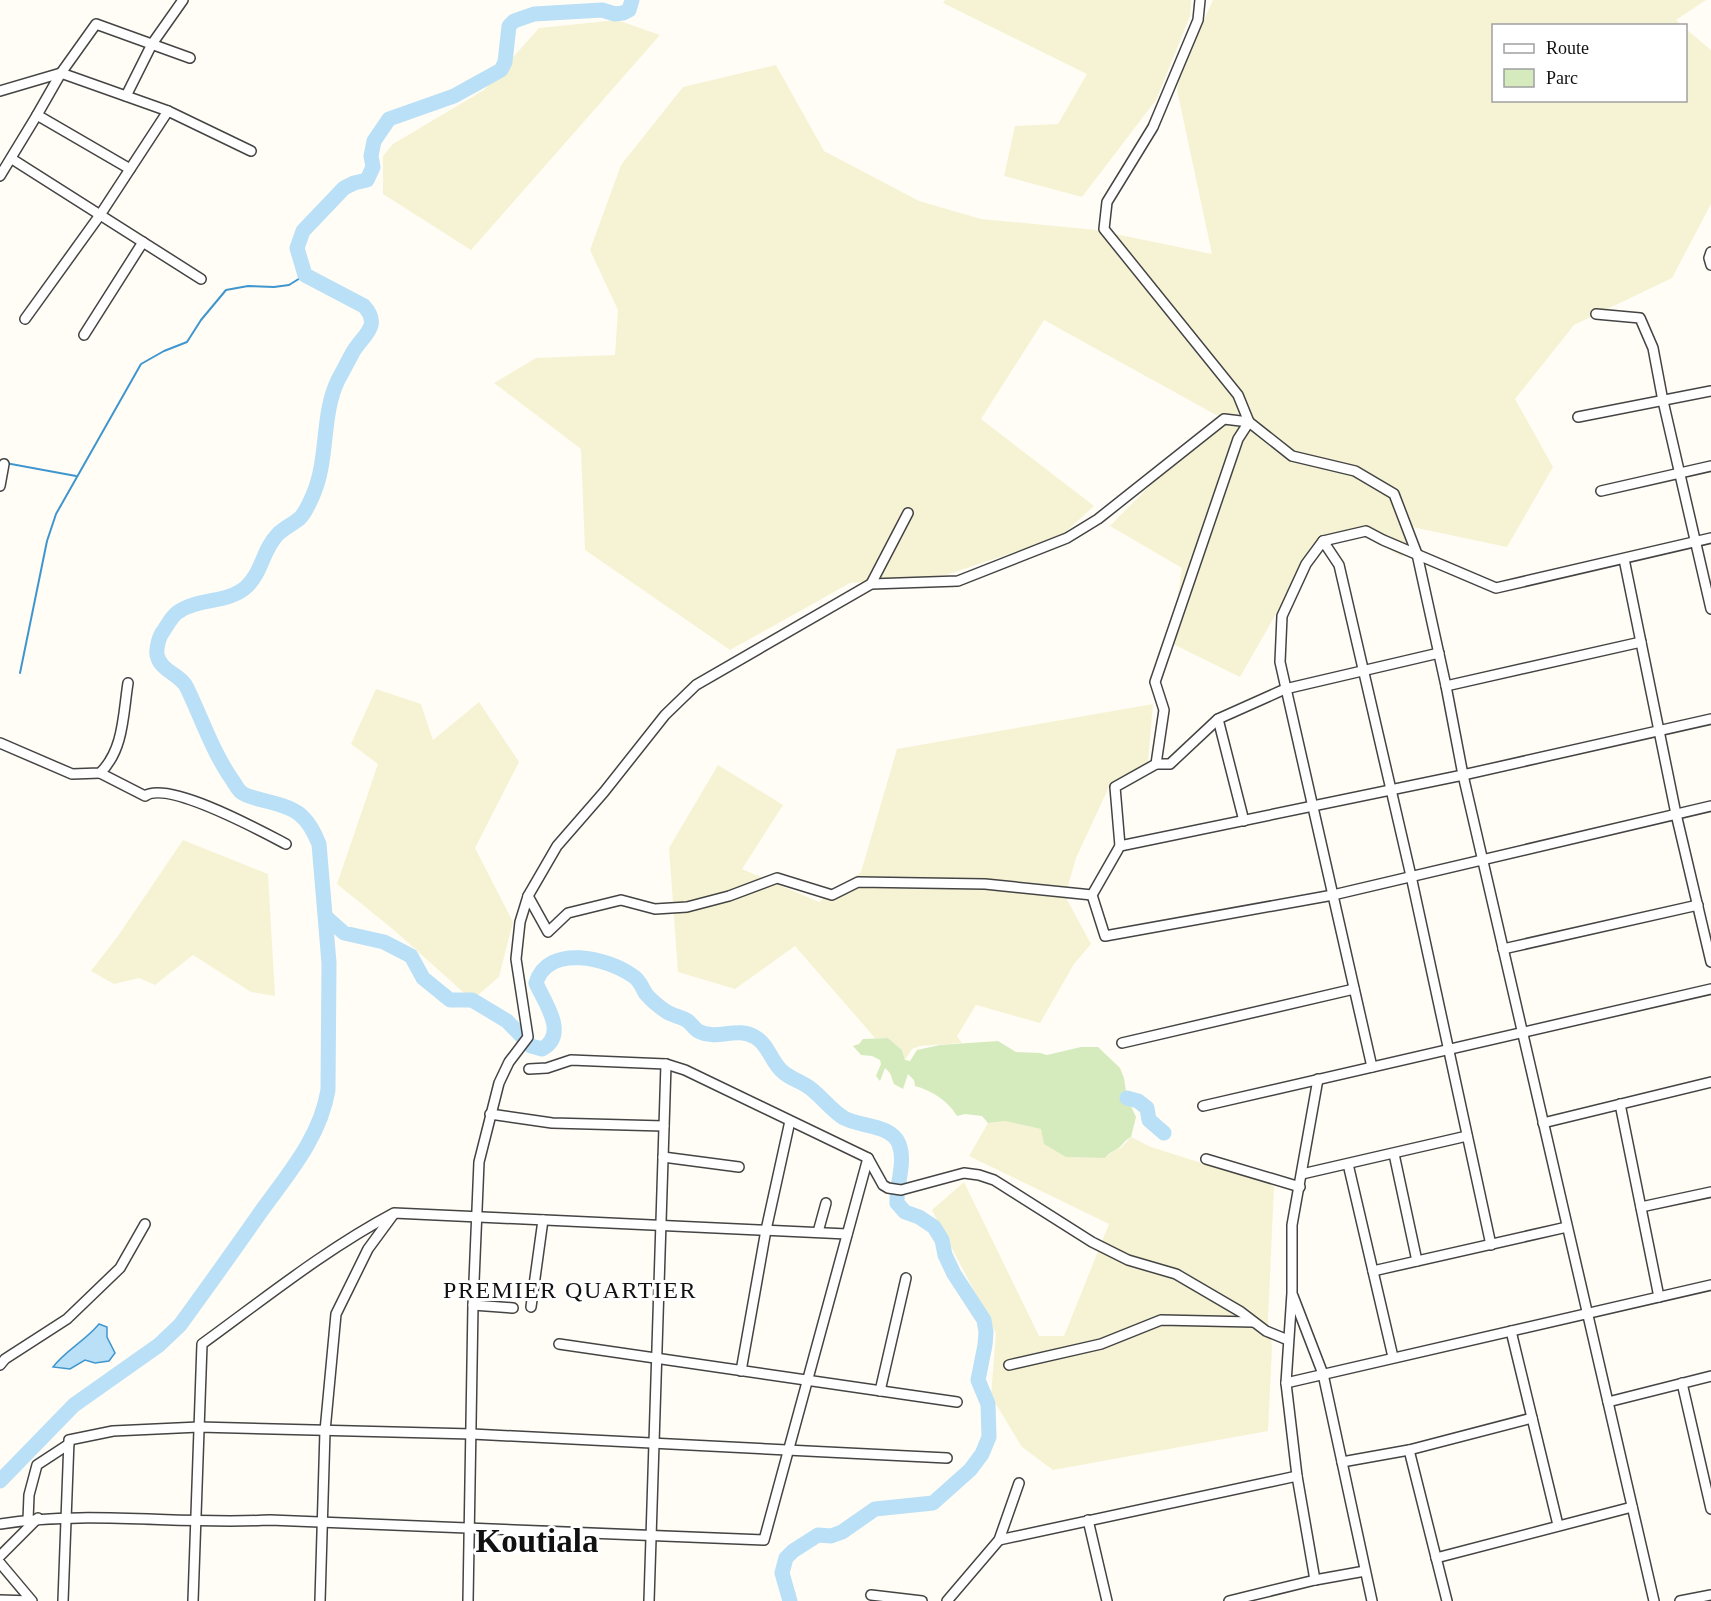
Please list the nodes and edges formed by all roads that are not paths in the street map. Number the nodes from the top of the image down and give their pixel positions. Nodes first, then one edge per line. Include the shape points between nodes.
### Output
1 (183, 0) edge
2 (1200, 0) edge
3 (152, 44) junction
4 (190, 58) dead end
5 (61, 73) junction
6 (0, 91) edge
7 (126, 96) junction
8 (168, 111) junction
9 (37, 115) junction
10 (251, 151) dead end
11 (12, 159) junction
12 (130, 169) junction
13 (0, 176) edge
14 (100, 215) junction
15 (143, 242) junction
16 (1711, 252) edge
17 (1711, 265) edge
18 (201, 279) dead end
19 (1596, 314) dead end
20 (25, 319) dead end
21 (84, 335) dead end
22 (1711, 392) edge
23 (1663, 401) junction
24 (1578, 417) dead end
25 (1249, 422) junction
26 (4, 464) dead end
27 (1711, 466) edge
28 (1681, 473) junction
29 (0, 486) edge
30 (1601, 491) dead end
31 (908, 513) dead end
32 (1711, 538) edge
33 (1323, 541) junction
34 (1696, 542) junction
35 (1417, 554) junction
36 (1624, 559) junction
37 (871, 584) junction
38 (1711, 609) edge
39 (1641, 642) junction
40 (1439, 653) junction
41 (1364, 670) junction
42 (128, 683) dead end
43 (1446, 686) junction
44 (1286, 689) junction
45 (1218, 719) junction
46 (1711, 719) edge
47 (1659, 731) junction
48 (0, 743) edge
49 (1156, 764) junction
50 (100, 773) junction
51 (1463, 775) junction
52 (1391, 790) junction
53 (1312, 806) junction
54 (1711, 806) edge
55 (1676, 814) junction
56 (1244, 821) junction
57 (286, 844) dead end
58 (1120, 846) junction
59 (1483, 859) junction
60 (1411, 876) junction
61 (1092, 895) junction
62 (1333, 895) junction
63 (528, 896) junction
64 (1698, 905) junction
65 (1503, 949) junction
66 (1711, 962) edge
67 (1354, 989) junction
68 (1711, 989) edge
69 (1522, 1032) junction
70 (1122, 1043) dead end
71 (1447, 1050) junction
72 (666, 1064) junction
73 (1372, 1067) junction
74 (529, 1069) dead end
75 (1318, 1079) junction
76 (1711, 1082) edge
77 (1620, 1104) junction
78 (1203, 1106) dead end
79 (490, 1114) junction
80 (790, 1122) junction
81 (1543, 1123) junction
82 (664, 1126) junction
83 (1467, 1137) junction
84 (1394, 1154) junction
85 (663, 1156) junction
86 (868, 1158) junction
87 (1206, 1159) dead end
88 (1348, 1164) junction
89 (739, 1167) dead end
90 (1302, 1174) junction
91 (1300, 1187) junction
92 (1711, 1192) edge
93 (826, 1203) dead end
94 (1641, 1207) junction
95 (394, 1213) junction
96 (477, 1216) junction
97 (543, 1220) junction
98 (145, 1224) dead end
99 (661, 1225) junction
100 (1568, 1227) junction
101 (766, 1230) junction
102 (818, 1232) junction
103 (848, 1234) junction
104 (1491, 1245) junction
105 (1417, 1261) junction
106 (1373, 1271) junction
107 (906, 1278) dead end
108 (1711, 1285) edge
109 (1292, 1293) junction
110 (1659, 1297) junction
111 (473, 1305) junction
112 (531, 1307) dead end
113 (513, 1308) dead end
114 (1587, 1314) junction
115 (1253, 1322) junction
116 (1511, 1331) junction
117 (1288, 1340) junction
118 (559, 1344) dead end
119 (1393, 1357) junction
120 (657, 1359) junction
121 (2, 1360) edge
122 (1009, 1365) dead end
123 (741, 1371) junction
124 (1323, 1374) junction
125 (1711, 1376) edge
126 (807, 1382) junction
127 (1286, 1383) junction
128 (1682, 1383) junction
129 (880, 1391) junction
130 (957, 1402) dead end
131 (1608, 1402) junction
132 (1532, 1418) junction
133 (199, 1427) junction
134 (325, 1431) junction
135 (472, 1434) junction
136 (654, 1442) junction
137 (69, 1444) junction
138 (1409, 1450) junction
139 (788, 1451) junction
140 (947, 1458) dead end
141 (1342, 1462) junction
142 (1297, 1476) junction
143 (1019, 1483) dead end
144 (1709, 1492) edge
145 (1632, 1507) junction
146 (1711, 1509) edge
147 (66, 1518) junction
148 (33, 1519) junction
149 (1088, 1520) junction
150 (196, 1521) junction
151 (323, 1522) junction
152 (0, 1524) edge
153 (1558, 1525) junction
154 (468, 1529) junction
155 (651, 1536) junction
156 (999, 1540) junction
157 (1436, 1558) junction
158 (0, 1562) edge
159 (1365, 1570) junction
160 (1315, 1580) junction
161 (871, 1595) dead end
162 (1711, 1595) edge
163 (0, 1600) edge
164 (911, 1600) edge
165 (31, 1601) edge
166 (63, 1601) edge
167 (193, 1601) edge
168 (320, 1601) edge
169 (468, 1601) edge
170 (649, 1601) edge
171 (922, 1601) edge
172 (947, 1601) edge
173 (1107, 1601) edge
174 (1229, 1601) edge
175 (1372, 1601) edge
176 (1447, 1601) edge
177 (1654, 1601) edge
178 (1680, 1601) edge

1 - 3 street
2 - 25 street via 1198,20 1153,127 1107,202 1104,229 1238,395
3 - 4 street
3 - 5 street via 96,24
3 - 7 street
5 - 6 street
5 - 7 street
5 - 9 street
7 - 8 street
8 - 10 street
8 - 12 street
9 - 11 street
9 - 12 street
11 - 13 street
11 - 14 street
12 - 14 street
14 - 15 street
14 - 20 street
15 - 18 street
15 - 21 street
16 - 17 street
19 - 23 street via 1640,318 1653,348
22 - 23 street
23 - 24 street
23 - 28 street
25 - 35 street via 1292,456 1355,471 1394,494
25 - 37 street via 1224,419 1098,519 1068,538 958,581
25 - 49 street via 1238,439 1155,682 1164,710
26 - 29 street
27 - 28 street
28 - 30 street
28 - 34 street
31 - 37 street
32 - 34 street
33 - 35 street via 1366,531
33 - 41 street via 1339,565
33 - 44 street via 1306,564 1282,616 1280,662
34 - 36 street
34 - 38 street
35 - 36 street via 1496,588
35 - 40 street
36 - 39 street
37 - 63 street via 696,685 665,715 557,846
39 - 43 street
39 - 47 street
40 - 41 street
40 - 43 street
41 - 44 street
41 - 52 street
42 - 50 street via 122,734 109,765
43 - 51 street
44 - 45 street
44 - 53 street
45 - 49 street via 1170,764
45 - 56 street
46 - 47 street
47 - 51 street
47 - 55 street
48 - 50 street via 72,774
49 - 58 street via 1115,787
50 - 57 street via 145,796 173,793
51 - 52 street
51 - 59 street
52 - 53 street
52 - 60 street
53 - 56 street
53 - 62 street
54 - 55 street
55 - 59 street
55 - 64 street
56 - 58 street
58 - 61 street
59 - 60 street
59 - 65 street
60 - 62 street
60 - 71 street
61 - 62 street via 1105,936
61 - 63 street via 985,884 858,882 832,895 777,878 687,907 655,909 621,900 568,913 549,932
62 - 67 street
63 - 79 street via 516,959 525,1041 509,1062
64 - 65 street
64 - 66 street
65 - 69 street
67 - 70 street
67 - 73 street
68 - 69 street
69 - 71 street
69 - 81 street
71 - 73 street
71 - 83 street
72 - 74 street via 571,1060
72 - 80 street
72 - 82 street
73 - 75 street
75 - 78 street
75 - 90 street
76 - 77 street
77 - 81 street
77 - 94 street
79 - 82 street via 552,1123
79 - 96 street via 479,1162
80 - 86 street
80 - 101 street
81 - 100 street
82 - 85 street
83 - 84 street
83 - 104 street
84 - 88 street
84 - 105 street
85 - 89 street
85 - 99 street
86 - 103 street
86 - 115 street via 888,1188 901,1190 964,1173 987,1178 1092,1242 1128,1260 1176,1274
87 - 91 street
88 - 90 street
88 - 106 street
90 - 91 street
91 - 109 street via 1292,1225
92 - 94 street
93 - 102 street
94 - 110 street
95 - 96 street
95 - 133 street via 316,1260 202,1344
95 - 134 street via 368,1249 336,1314
96 - 97 street
96 - 111 street
97 - 99 street
97 - 112 street
98 - 121 street via 120,1268 67,1319
99 - 101 street
99 - 120 street
100 - 104 street
100 - 114 street
101 - 102 street
101 - 123 street
102 - 103 street
103 - 126 street
104 - 105 street
105 - 106 street
106 - 119 street
107 - 129 street
108 - 110 street
109 - 117 street
109 - 124 street
110 - 114 street
111 - 113 street
111 - 135 street
114 - 116 street
114 - 131 street
115 - 117 street
115 - 122 street via 1161,1320 1101,1344
116 - 119 street
116 - 132 street
117 - 127 street
118 - 120 street
119 - 124 street
120 - 123 street
120 - 136 street
123 - 126 street
124 - 127 street
124 - 141 street
125 - 128 street
126 - 129 street
126 - 139 street
127 - 142 street
128 - 131 street
128 - 144 street
129 - 130 street
131 - 145 street
132 - 138 street
132 - 153 street
133 - 134 street
133 - 137 street via 113,1431 69,1440
133 - 150 street
134 - 135 street
134 - 151 street
135 - 136 street
135 - 154 street
136 - 139 street
136 - 155 street
137 - 147 street
137 - 148 street via 36,1465 28,1496
138 - 141 street
138 - 157 street
139 - 140 street
139 - 155 street via 764,1540
141 - 159 street
142 - 149 street
142 - 160 street
143 - 156 street
144 - 146 street
145 - 153 street
145 - 177 street
147 - 148 street
147 - 150 street
147 - 166 street
148 - 152 street
148 - 158 street
149 - 156 street
149 - 173 street
150 - 151 street
150 - 167 street
151 - 154 street
151 - 168 street
153 - 157 street
154 - 155 street
154 - 169 street
155 - 170 street
156 - 172 street
157 - 176 street
158 - 165 street
159 - 160 street
159 - 175 street
160 - 174 street
161 - 164 street
162 - 178 street
163 - 165 street
164 - 171 street

